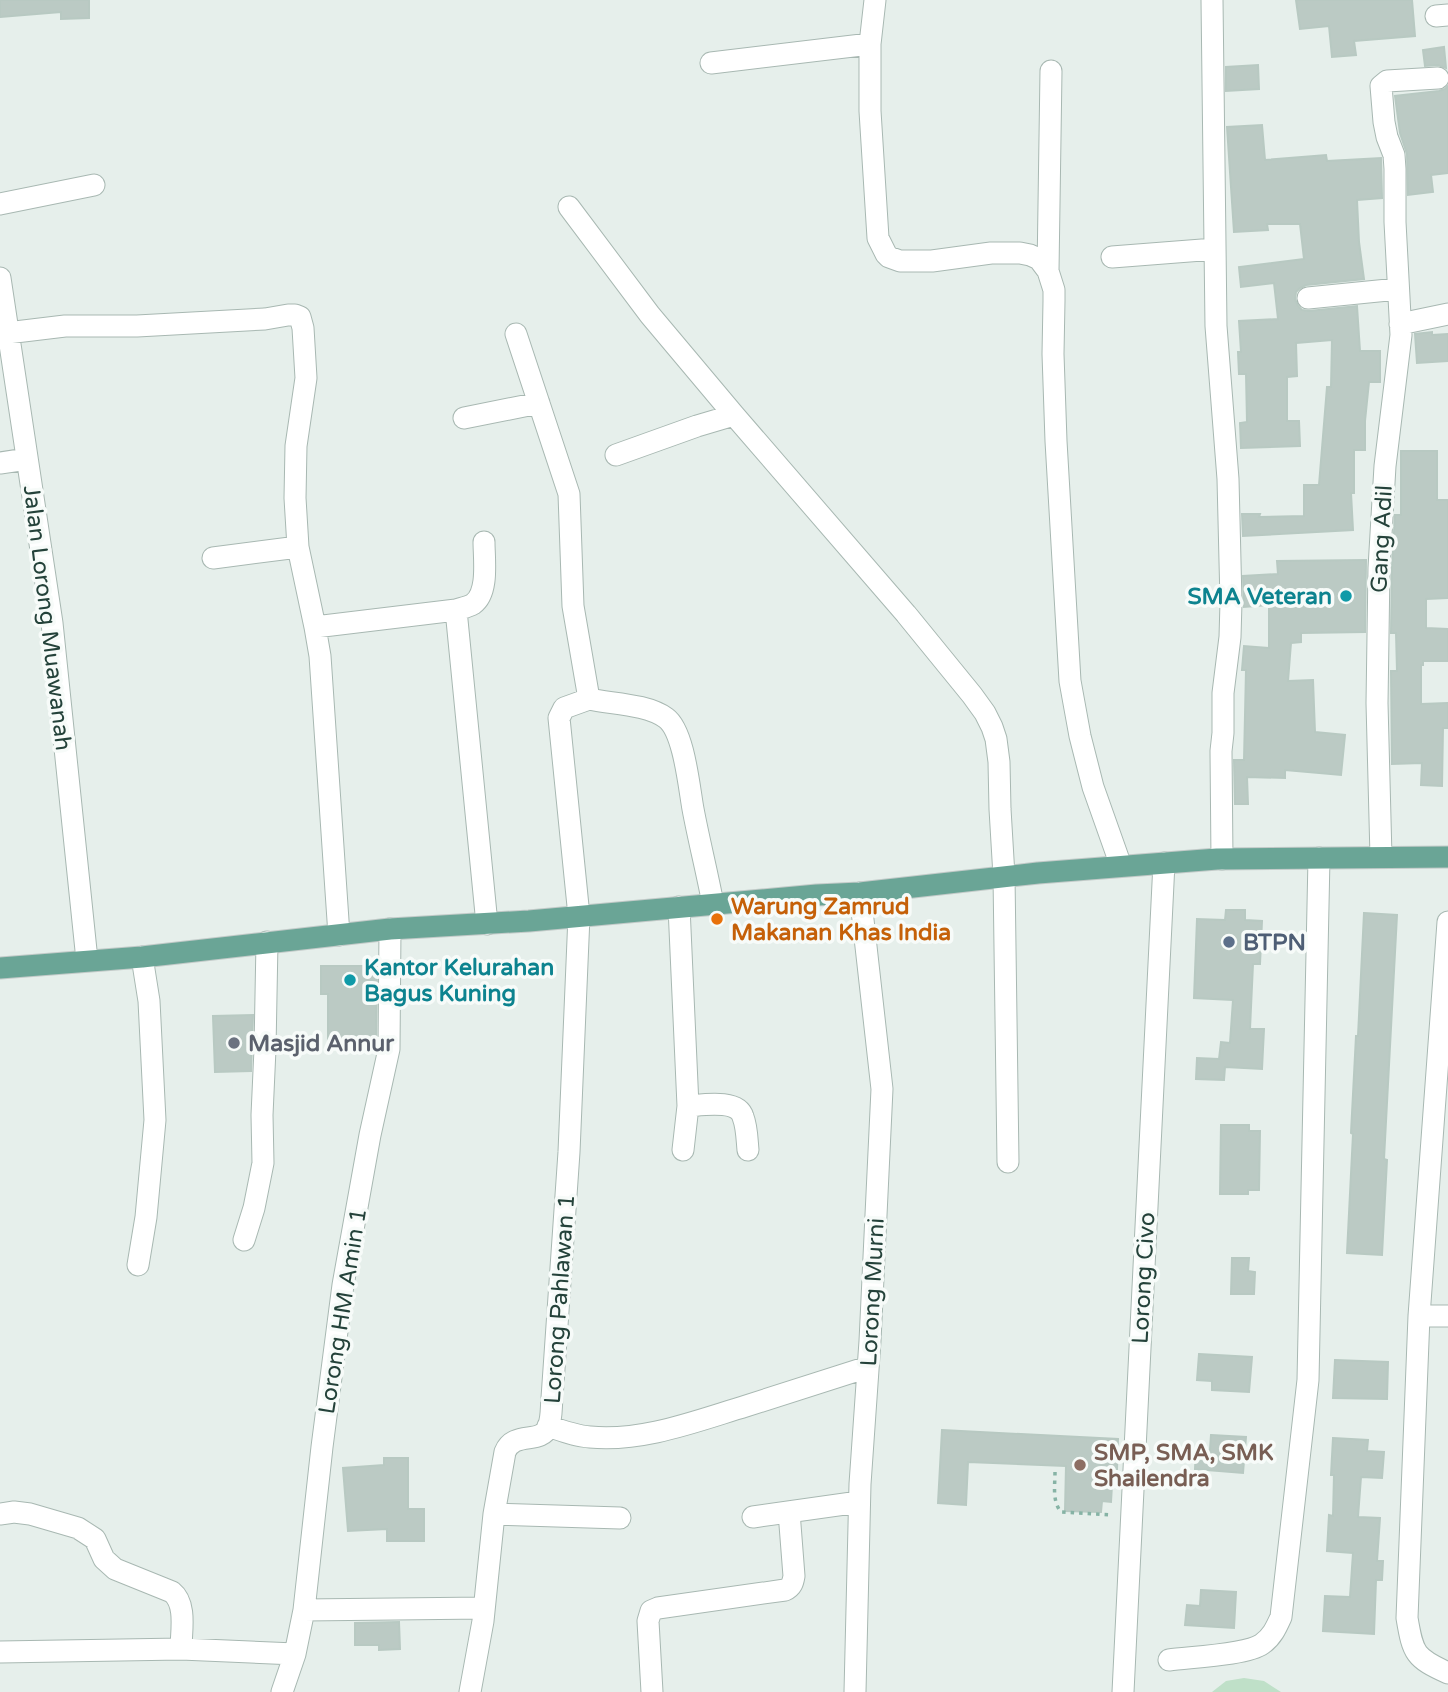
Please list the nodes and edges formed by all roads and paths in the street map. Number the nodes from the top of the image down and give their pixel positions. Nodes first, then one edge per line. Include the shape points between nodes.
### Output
1 (876, 0) edge
2 (886, 0) edge
3 (1212, 0) edge
4 (870, 44) junction
5 (711, 63) dead end
6 (1051, 71) dead end
7 (1438, 78) dead end
8 (94, 185) dead end
9 (0, 204) edge
10 (569, 207) dead end
11 (1215, 249) junction
12 (1112, 257) dead end
13 (1048, 271) junction
14 (0, 278) edge
15 (1398, 289) junction
16 (1308, 298) dead end
17 (1448, 314) edge
18 (1400, 324) junction
19 (7, 333) junction
20 (516, 334) dead end
21 (539, 403) junction
22 (734, 415) junction
23 (464, 418) dead end
24 (616, 456) dead end
25 (27, 459) junction
26 (0, 464) edge
27 (484, 542) dead end
28 (298, 547) junction
29 (213, 558) dead end
30 (456, 610) junction
31 (315, 627) junction
32 (589, 699) junction
33 (1381, 857) junction
34 (1448, 857) edge
35 (1320, 858) junction
36 (1222, 859) junction
37 (1164, 863) junction
38 (1121, 866) junction
39 (1004, 876) junction
40 (860, 893) junction
41 (713, 904) junction
42 (679, 907) junction
43 (579, 916) junction
44 (1448, 922) edge
45 (487, 924) junction
46 (390, 929) junction
47 (339, 935) junction
48 (267, 942) junction
49 (142, 957) junction
50 (87, 960) junction
51 (0, 968) edge
52 (688, 1106) junction
53 (683, 1150) dead end
54 (748, 1150) dead end
55 (1008, 1162) dead end
56 (244, 1240) dead end
57 (138, 1265) dead end
58 (1419, 1316) junction
59 (1448, 1316) edge
60 (868, 1367) junction
61 (548, 1426) junction
62 (1055, 1472) dead end
63 (859, 1503) junction
64 (789, 1512) junction
65 (0, 1514) edge
66 (494, 1514) junction
67 (1131, 1514) junction
68 (753, 1517) dead end
69 (620, 1518) dead end
70 (484, 1608) junction
71 (304, 1610) junction
72 (181, 1649) junction
73 (0, 1652) edge
74 (295, 1654) junction
75 (1169, 1660) dead end
76 (1448, 1673) edge
77 (282, 1692) edge
78 (470, 1692) edge
79 (652, 1692) edge
80 (855, 1692) edge
81 (1123, 1692) edge

1 - 2 street
1 - 4 street
3 - 11 street
4 - 5 street
4 - 13 street via 878,238 886,254 909,262 991,253 1030,254
6 - 13 street
7 - 15 street, Gang Adil via 1393,79 1381,86 1384,122 1394,155
8 - 9 street
10 - 22 street via 650,315
11 - 12 street
11 - 36 street via 1231,601 1223,693
13 - 38 street via 1054,290 1056,441 1070,681 1093,787
14 - 19 street, Jalan Lorong Muawanah
15 - 16 street
15 - 18 street, Gang Adil
17 - 18 street
18 - 33 street, Gang Adil via 1379,568
19 - 25 street, Jalan Lorong Muawanah
19 - 28 street via 65,326 298,316 306,377 296,446
20 - 21 street
21 - 23 street
21 - 32 street via 569,494 573,606
22 - 24 street
22 - 39 street via 985,713 998,749
25 - 26 street
25 - 50 street, Jalan Lorong Muawanah via 52,623
27 - 30 street via 481,595 475,603
28 - 29 street
28 - 31 street
30 - 31 street
30 - 45 street
31 - 47 street
32 - 41 street via 657,712 671,722 687,769
32 - 43 street, Lorong Pahlawan 1 via 564,708 559,725
33 - 34 main road
33 - 35 main road
35 - 36 main road
35 - 75 street via 1308,1380 1281,1618 1260,1646
36 - 37 main road
37 - 38 main road
37 - 67 street, Lorong Civo
38 - 39 main road
39 - 40 main road
39 - 55 street
40 - 41 main road
40 - 60 street, Lorong Murni via 881,1089
41 - 42 main road
42 - 43 main road
42 - 52 street
43 - 45 main road
43 - 61 street, Lorong Pahlawan 1 via 569,1152
44 - 58 street
45 - 46 main road
46 - 47 main road
46 - 71 street, Lorong HM Amin 1 via 389,1049 343,1284
47 - 48 main road
48 - 49 main road
48 - 56 street via 263,1163
49 - 50 main road
49 - 57 street via 155,1120
50 - 51 main road
52 - 53 street
52 - 54 street via 737,1108 743,1115
58 - 59 street
58 - 76 street via 1407,1618 1419,1657
60 - 61 street via 643,1435 588,1437
60 - 63 street, Lorong Murni
61 - 66 street, Lorong Pahlawan 1 via 542,1434 513,1441 507,1447
62 - 67 path via 1055,1501 1060,1512
63 - 64 street
63 - 80 street, Lorong Murni
64 - 68 street
64 - 79 street via 794,1576 789,1588 651,1611
65 - 72 street via 30,1514 78,1528 95,1539 104,1559 115,1569 172,1592 181,1604
66 - 69 street
66 - 70 street, Lorong Pahlawan 1
67 - 81 street, Lorong Civo
70 - 71 street
70 - 78 street, Lorong Pahlawan 1
71 - 74 street, Lorong HM Amin 1
72 - 73 street
72 - 74 street
74 - 77 street, Lorong HM Amin 1

